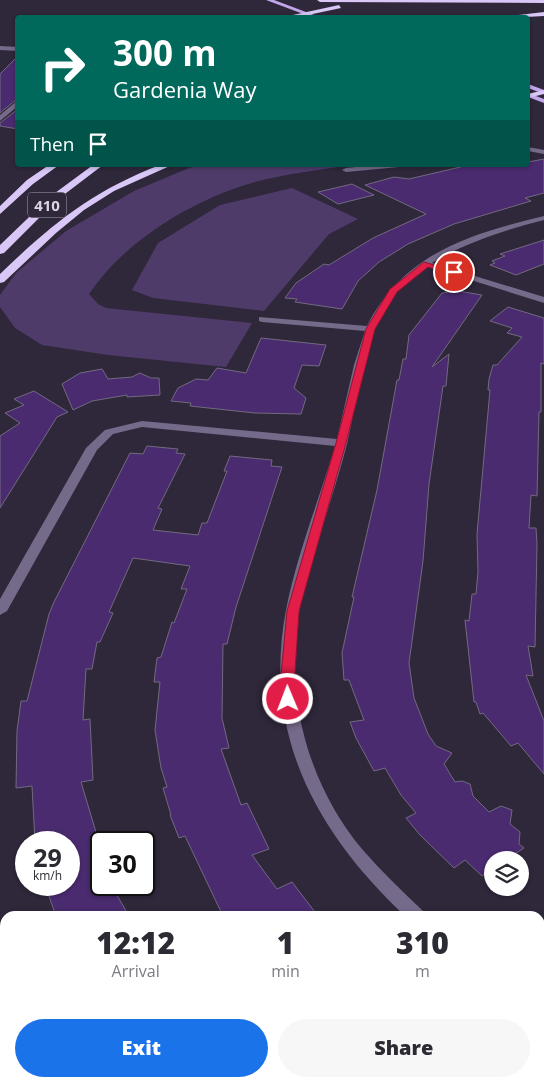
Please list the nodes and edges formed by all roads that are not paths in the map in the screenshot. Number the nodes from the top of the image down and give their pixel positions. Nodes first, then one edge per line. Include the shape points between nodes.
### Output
1 (269, 0) edge
2 (282, 0) edge
3 (320, 0) edge
4 (544, 1) edge
5 (399, 2) junction
6 (315, 12) junction
7 (306, 13) junction
8 (544, 14) edge
9 (296, 15) edge
10 (312, 15) edge
11 (322, 15) edge
12 (530, 16) edge
13 (544, 22) edge
14 (530, 23) edge
15 (0, 48) edge
16 (15, 49) edge
17 (530, 87) edge
18 (544, 92) edge
19 (530, 95) edge
20 (530, 96) edge
21 (544, 101) edge
22 (15, 105) edge
23 (0, 119) edge
24 (530, 149) edge
25 (544, 152) edge
26 (42, 167) edge
27 (52, 167) edge
28 (96, 167) edge
29 (163, 167) edge
30 (378, 167) edge
31 (346, 170) dead end
32 (30, 182) junction
33 (0, 211) edge
34 (544, 218) edge
35 (0, 251) edge
36 (426, 264) junction
37 (0, 280) edge
38 (544, 300) edge
39 (262, 319) dead end
40 (370, 329) junction
41 (341, 443) junction
42 (0, 611) edge
43 (412, 911) edge

1 - 7 main road
2 - 6 main road
3 - 5 highway
4 - 5 highway
5 - 6 highway
6 - 7 highway
6 - 11 main road
7 - 9 highway
7 - 10 main road
8 - 12 highway
13 - 14 highway
15 - 16 street
17 - 18 main road
18 - 19 highway
20 - 21 main road
22 - 23 street
24 - 25 street
26 - 32 highway
27 - 32 highway, 410
28 - 35 highway, 410 via 54,198
29 - 37 highway via 111,189 86,205
30 - 31 street
32 - 33 highway, 410
34 - 36 street via 476,238
36 - 38 street
36 - 40 street via 393,290
39 - 40 street
40 - 41 street
41 - 42 street via 142,424 109,432 92,448
41 - 43 street via 293,611 286,686 289,713 314,787 331,817 365,863

